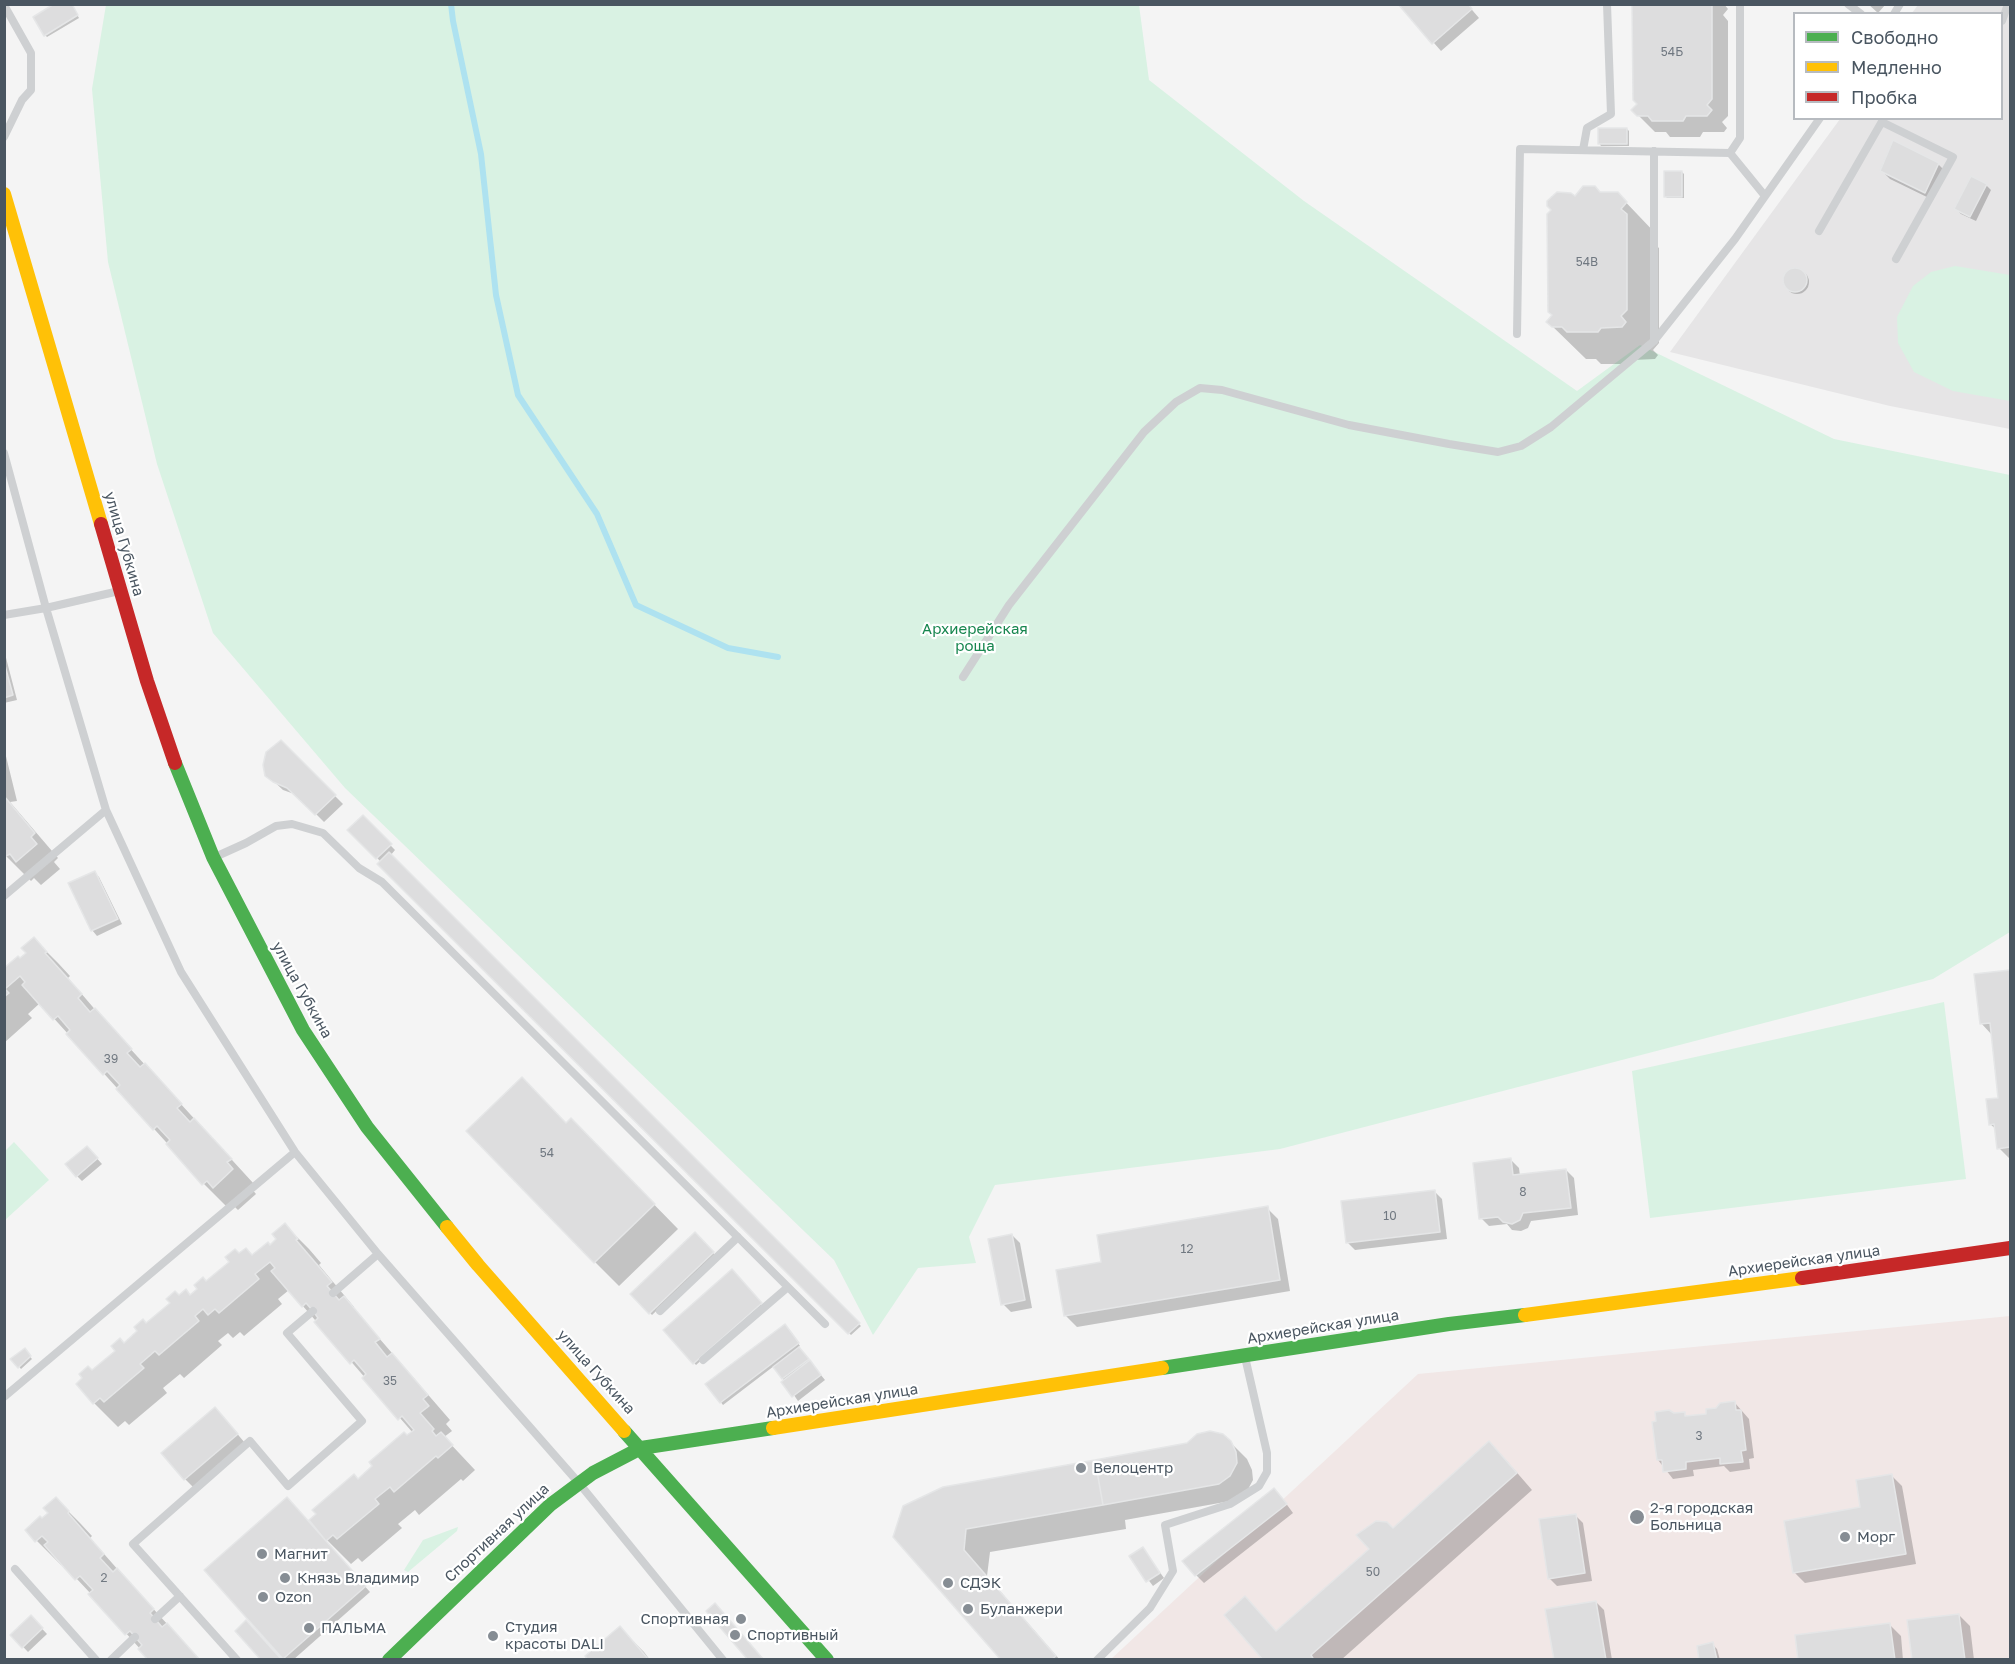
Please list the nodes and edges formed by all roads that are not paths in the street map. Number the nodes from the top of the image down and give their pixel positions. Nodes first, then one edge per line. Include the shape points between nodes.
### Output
1 (1607, 4) edge
2 (1740, 4) edge
3 (4, 5) edge
4 (1819, 120) edge
5 (1883, 120) edge
6 (4, 137) edge
7 (1583, 150) junction
8 (1654, 151) junction
9 (1730, 153) junction
10 (4, 194) edge
11 (1765, 196) junction
12 (1819, 231) dead end
13 (1896, 259) dead end
14 (1517, 334) dead end
15 (1654, 341) junction
16 (4, 453) edge
17 (120, 590) junction
18 (46, 608) junction
19 (4, 615) edge
20 (963, 677) dead end
21 (106, 810) junction
22 (213, 857) junction
23 (4, 896) edge
24 (295, 1152) junction
25 (738, 1237) junction
26 (2010, 1248) edge
27 (378, 1254) junction
28 (788, 1287) junction
29 (333, 1293) dead end
30 (313, 1311) dead end
31 (660, 1311) dead end
32 (825, 1324) dead end
33 (1244, 1356) junction
34 (703, 1360) dead end
35 (4, 1397) edge
36 (641, 1448) junction
37 (578, 1482) junction
38 (15, 1569) dead end
39 (180, 1596) junction
40 (155, 1619) dead end
41 (135, 1637) dead end
42 (96, 1659) edge
43 (111, 1659) edge
44 (237, 1659) edge
45 (389, 1659) edge
46 (723, 1659) edge
47 (827, 1659) edge
48 (1097, 1659) edge

1 - 7 lane via 1611,114 1587,128
2 - 9 lane via 1740,138
3 - 6 lane via 31,52 31,90
4 - 11 lane
5 - 12 lane
5 - 13 lane via 1953,157
7 - 8 lane
7 - 14 lane via 1520,149
8 - 9 lane
8 - 15 lane
9 - 11 lane
10 - 17 street, улица Губкина
11 - 15 lane
15 - 20 lane via 1551,427 1521,446 1498,452 1349,425 1222,390 1200,388 1176,402 1144,432 1009,605
16 - 18 lane
17 - 18 lane
17 - 22 street, улица Губкина via 173,758
18 - 19 lane
18 - 21 lane
21 - 23 lane
21 - 24 lane via 181,972
22 - 25 lane via 276,826 292,824 323,833 359,868 382,882
22 - 36 street, улица Губкина via 303,1030 368,1127 478,1265
24 - 27 lane
24 - 35 lane
25 - 28 lane
25 - 31 lane
26 - 33 street, Архиерейская улица
27 - 29 lane
27 - 37 lane
28 - 32 lane
28 - 34 lane
30 - 39 lane via 287,1333 362,1421 288,1486 250,1442 133,1544
33 - 36 street, Архиерейская улица
33 - 48 lane via 1267,1453 1267,1472 1259,1486 1230,1504 1165,1525 1173,1571 1150,1608
36 - 37 street, Спортивная улица via 613,1459
36 - 47 street, улица Губкина
37 - 45 street, Спортивная улица
37 - 46 lane
38 - 42 lane
39 - 40 lane
39 - 44 lane
41 - 43 lane

